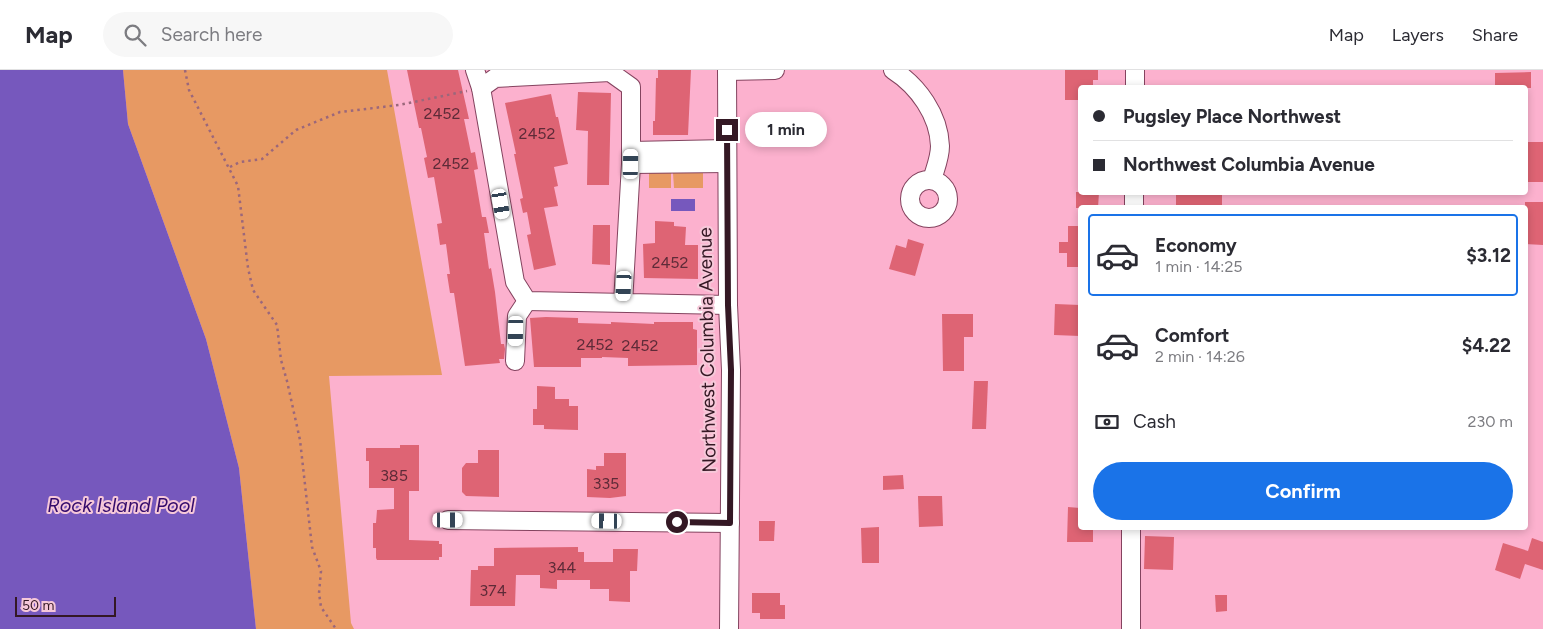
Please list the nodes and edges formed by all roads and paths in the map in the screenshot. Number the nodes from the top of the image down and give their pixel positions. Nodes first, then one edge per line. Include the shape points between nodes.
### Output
1 (185, 70) edge
2 (475, 70) edge
3 (775, 70) edge
4 (893, 70) edge
5 (1135, 70) edge
6 (727, 71) edge
7 (632, 78) edge
8 (1135, 85) edge
9 (481, 88) junction
10 (727, 156) junction
11 (631, 157) junction
12 (229, 167) junction
13 (932, 180) dead end
14 (527, 301) junction
15 (624, 304) junction
16 (728, 305) junction
17 (515, 360) dead end
18 (448, 520) dead end
19 (730, 523) junction
20 (1131, 530) edge
21 (336, 629) edge
22 (729, 629) edge
23 (1131, 629) edge

1 - 12 path via 189,90
2 - 9 street
3 - 6 street
4 - 13 street via 922,96 935,122 940,146
5 - 8 street
6 - 10 street, Northwest Columbia Avenue
7 - 9 street via 610,72 495,78
7 - 11 street
9 - 12 path via 399,105 340,112 296,130 262,159
9 - 14 street via 515,282
10 - 11 street
10 - 16 street, Northwest Columbia Avenue
11 - 15 street
12 - 21 path via 238,186 253,290 277,325 281,360 300,440 312,547 321,571 321,607
14 - 15 street
14 - 17 street via 516,316
15 - 16 street
16 - 19 street, Northwest Columbia Avenue
18 - 19 street
19 - 22 street, Northwest Columbia Avenue
20 - 23 street

